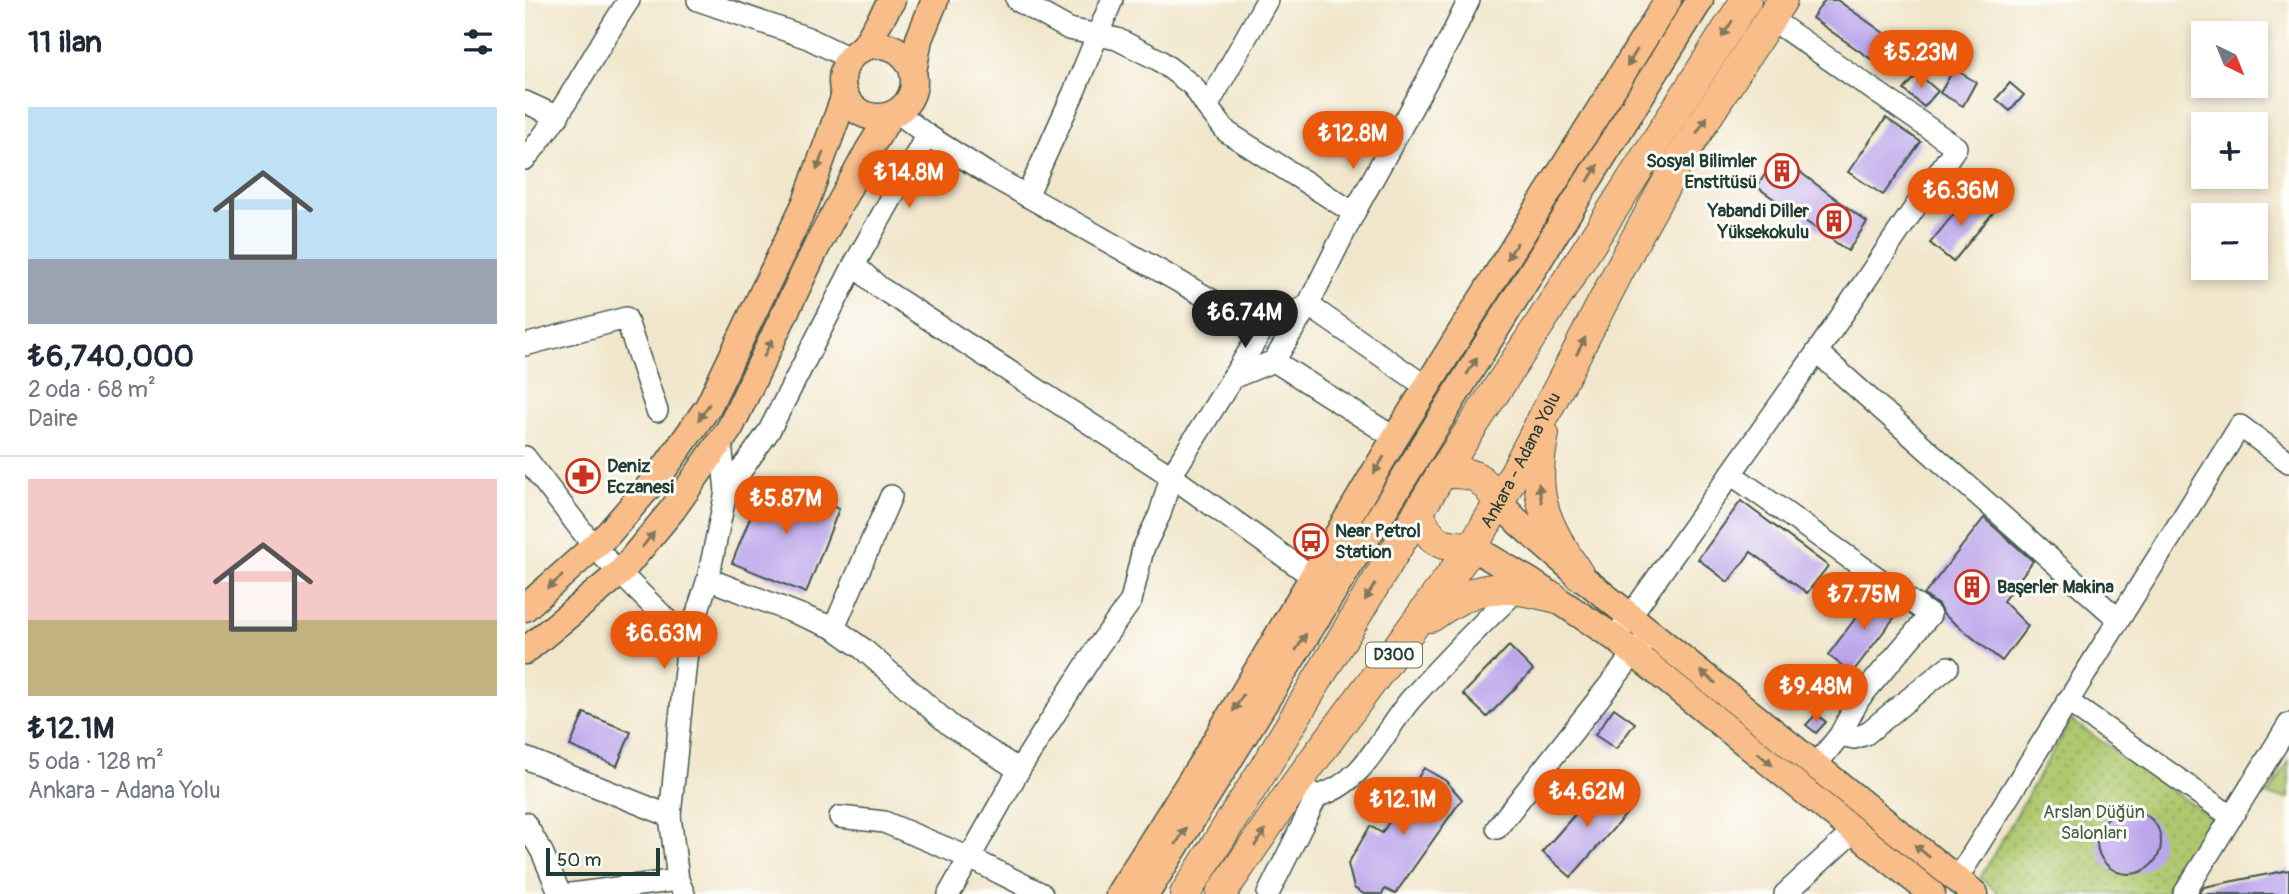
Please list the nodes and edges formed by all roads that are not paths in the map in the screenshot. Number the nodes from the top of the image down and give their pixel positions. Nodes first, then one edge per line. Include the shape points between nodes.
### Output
1 (629, 0) edge
2 (698, 0) edge
3 (892, 0) edge
4 (935, 0) edge
5 (1017, 0) edge
6 (1112, 0) edge
7 (1267, 0) edge
8 (1469, 0) edge
9 (1668, 0) edge
10 (1700, 0) edge
11 (1746, 0) edge
12 (1777, 9) edge
13 (1097, 33) junction
14 (857, 53) junction
15 (913, 72) junction
16 (844, 98) junction
17 (525, 102) edge
18 (1207, 107) junction
19 (896, 112) junction
20 (558, 117) junction
21 (927, 135) junction
22 (525, 159) edge
23 (1027, 196) junction
24 (1354, 213) junction
25 (854, 265) junction
26 (1308, 305) junction
27 (1263, 329) junction
28 (525, 345) edge
29 (1817, 352) junction
30 (1274, 361) junction
31 (1232, 378) junction
32 (1427, 388) junction
33 (1450, 402) junction
34 (1550, 407) junction
35 (657, 411) dead end
36 (1395, 438) junction
37 (721, 442) junction
38 (1418, 452) junction
39 (525, 457) edge
40 (2289, 462) edge
41 (1442, 473) junction
42 (1731, 474) junction
43 (1171, 476) junction
44 (726, 492) junction
45 (891, 496) dead end
46 (1499, 503) junction
47 (1418, 513) junction
48 (1472, 547) junction
49 (595, 548) junction
50 (621, 572) junction
51 (1580, 575) junction
52 (1313, 577) junction
53 (708, 579) junction
54 (1518, 589) junction
55 (1553, 597) junction
56 (525, 608) edge
57 (2118, 619) junction
58 (1641, 623) junction
59 (834, 628) junction
60 (1413, 629) junction
61 (688, 641) junction
62 (1624, 646) junction
63 (525, 651) edge
64 (1948, 667) dead end
65 (2067, 701) junction
66 (2289, 724) edge
67 (1840, 735) junction
68 (525, 758) edge
69 (1816, 765) junction
70 (1019, 770) junction
71 (1307, 790) junction
72 (670, 816) junction
73 (840, 817) dead end
74 (2232, 817) junction
75 (525, 823) edge
76 (1497, 828) dead end
77 (1854, 831) junction
78 (970, 858) junction
79 (1966, 886) edge
80 (683, 890) edge
81 (560, 894) edge
82 (571, 894) edge
83 (949, 894) edge
84 (1042, 894) edge
85 (1119, 894) edge
86 (1146, 894) edge
87 (1185, 894) edge
88 (1221, 894) edge
89 (1268, 894) edge
90 (1785, 894) edge
91 (1932, 894) edge
92 (2184, 894) edge

1 - 20 street
2 - 14 street
3 - 14 main road
4 - 15 main road via 919,39
5 - 13 street via 1069,29
6 - 13 street
7 - 18 street
8 - 24 street
9 -> 32 main road
33 -> 10 main road
11 -> 41 highway, D300
12 - 29 street via 1957,147
34 -> 12 highway, Ankara - Adana Yolu / D300 via 1681,159
13 - 18 street via 1159,60 1193,86
13 - 23 street
14 - 15 main road via 877,44 891,47 904,56
14 - 16 main road via 841,78
15 - 19 main road via 911,96
16 - 19 main road via 868,117
16 -> 49 main road via 806,202 708,407 664,469
17 - 20 street
18 - 24 street via 1227,132
19 - 21 street
37 -> 19 main road via 816,248 868,151
20 - 22 street
21 - 23 street
21 - 25 street
23 - 27 street
24 - 26 street
25 - 43 street via 879,287
25 - 44 street via 769,431
26 - 27 street
26 - 30 street
26 - 32 street
27 - 31 street
28 - 35 street via 626,318
29 - 42 street
29 - 57 street
30 - 31 street
30 - 36 street
31 - 43 street
32 - 33 main road
32 - 36 main road
33 - 38 main road
34 - 46 highway, Ankara - Adana Yolu / D300
51 -> 34 highway via 1554,536 1541,502 1538,466
36 - 38 main road
36 -> 52 main road
37 - 44 street
50 -> 37 main road
86 -> 38 main road
39 - 49 street
40 - 57 street via 2240,426
41 - 46 highway via 1470,472 1485,481
41 - 47 highway, D300
42 - 58 street
42 - 67 street via 1930,615 1859,699
43 - 52 street
43 - 70 street via 1143,549 1131,601
44 - 53 street
45 - 59 street
46 - 48 highway, Ankara - Adana Yolu / D300
46 - 51 main road
47 - 48 highway via 1429,536 1445,545
47 -> 87 highway, D300
48 - 55 main road
48 - 60 highway, Ankara - Adana Yolu / D300
49 - 50 street
49 -> 56 main road
50 - 61 street
50 - 63 main road
51 - 58 main road
52 -> 85 main road
53 - 59 street
53 - 61 street
54 - 55 highway
54 - 60 highway via 1497,587 1457,598
54 - 71 street via 1409,701 1347,783 1334,792
55 - 62 main road
57 - 65 street
58 - 62 street
69 -> 58 main road
59 - 70 street via 951,726
60 - 71 highway, Ankara - Adana Yolu / D300
61 - 72 street
62 - 76 street
62 -> 77 main road
64 - 67 street via 1866,734 1854,738
65 - 74 street
65 - 79 street
66 - 74 street
67 - 69 street
68 - 72 street
79 -> 69 main road
70 - 78 street
88 -> 71 highway, Ankara - Adana Yolu / D300
71 - 89 street
72 - 80 street
73 - 78 street via 884,822
74 - 92 street
75 - 81 street
77 - 90 street
77 - 91 main road
78 - 83 street
78 - 84 street
80 - 82 street

